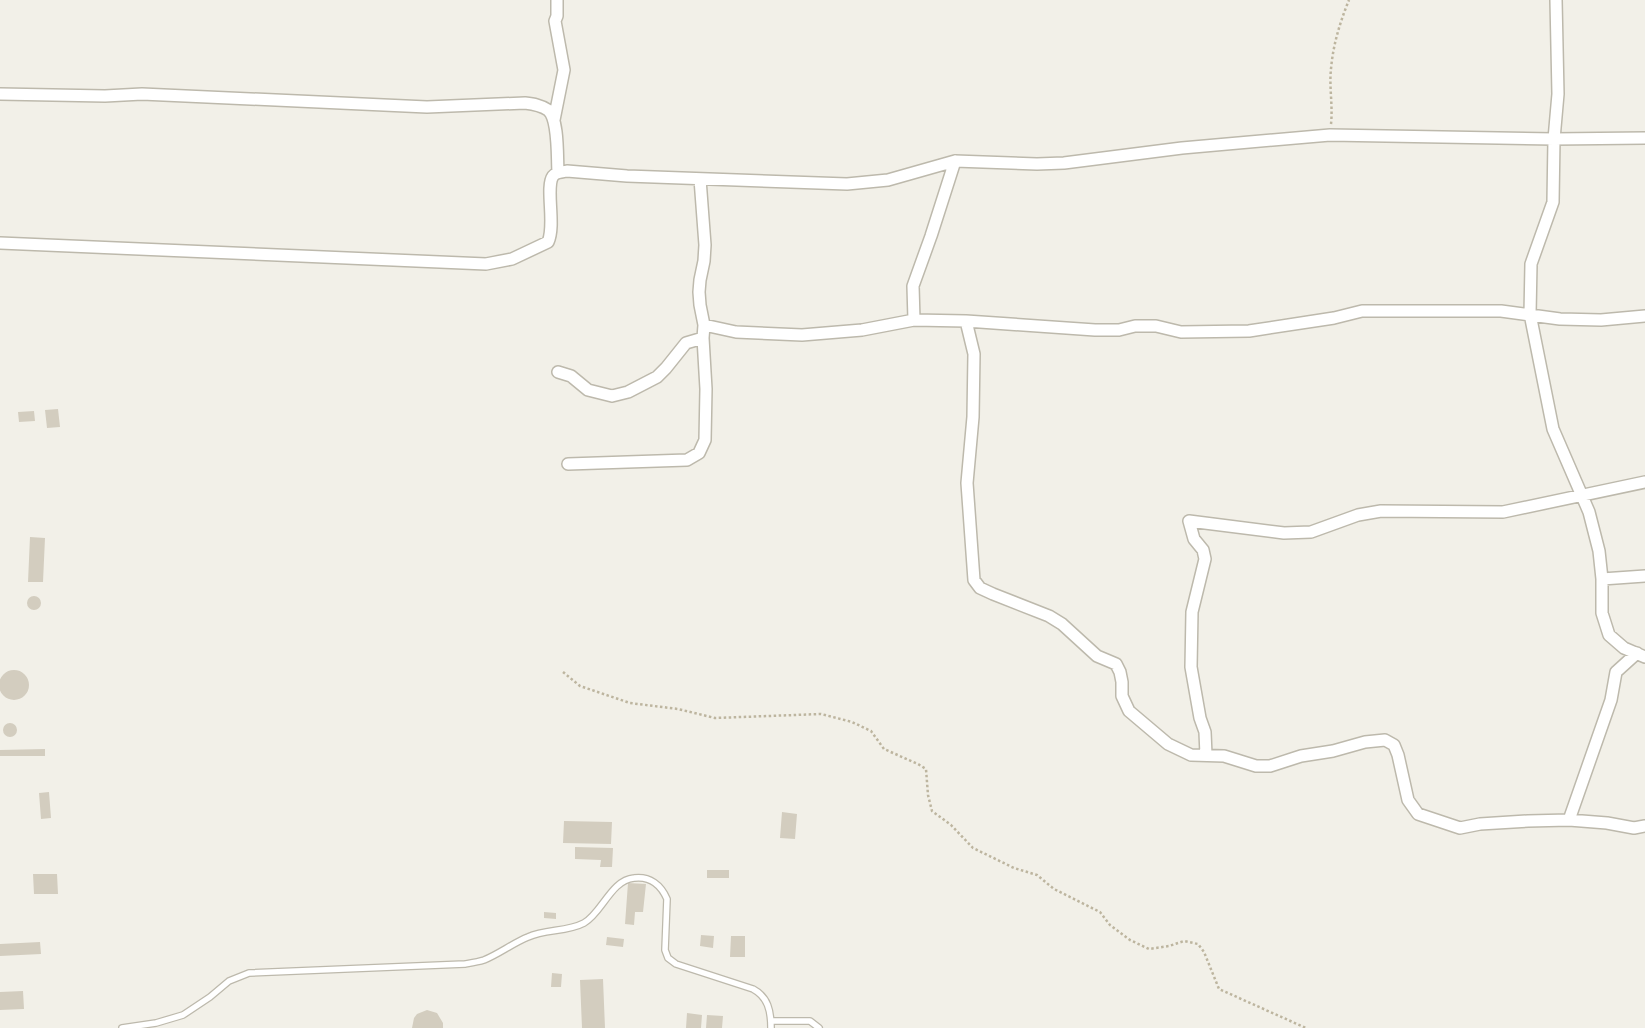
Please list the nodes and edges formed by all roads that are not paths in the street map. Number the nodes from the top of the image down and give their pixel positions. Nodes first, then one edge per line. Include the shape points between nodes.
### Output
1 (557, 0) edge
2 (1556, 0) edge
3 (0, 94) edge
4 (554, 120) junction
5 (1554, 138) junction
6 (1645, 138) edge
7 (955, 161) junction
8 (558, 172) junction
9 (700, 179) junction
10 (0, 243) edge
11 (1530, 314) junction
12 (1645, 316) edge
13 (914, 320) junction
14 (966, 321) junction
15 (704, 325) junction
16 (703, 338) junction
17 (558, 372) dead end
18 (568, 464) dead end
19 (1645, 482) edge
20 (1583, 496) junction
21 (1645, 576) edge
22 (1602, 579) junction
23 (1641, 655) edge
24 (1206, 755) junction
25 (1569, 820) junction
26 (1645, 826) edge
27 (771, 1020) junction
28 (122, 1028) edge
29 (771, 1028) edge
30 (820, 1028) edge

1 - 4 street via 555,21 564,70
2 - 5 street via 1558,94
3 - 4 street via 142,94 427,107 525,103 539,105
4 - 8 street
5 - 6 street
5 - 7 street via 1330,136 1182,148 1064,164
5 - 11 street via 1553,202 1531,264
7 - 9 street via 888,180 847,184
7 - 13 street via 913,286
8 - 9 street
8 - 10 street via 551,184 548,242 512,259 486,264
9 - 15 street via 705,245 700,305
11 - 12 street via 1601,320
11 - 14 street via 1472,310 1362,311 1249,331 1190,332 1156,326 1094,330
11 - 20 street via 1554,429
13 - 14 street
13 - 15 street via 862,330 802,335 736,332
14 - 24 street via 974,354 967,483 974,580 980,588 1049,616 1097,656 1116,664 1122,682 1122,696 1129,711 1168,744 1191,755
15 - 16 street
16 - 17 street via 686,343 656,377 628,392 612,396 588,390 571,376
16 - 18 street via 706,440 699,453 687,460
19 - 20 street
20 - 22 street
20 - 24 street via 1503,512 1381,511 1358,515 1311,532 1284,533 1189,521 1205,559 1192,612 1191,667 1205,732
21 - 22 street
22 - 23 street via 1602,613 1609,635 1624,648
23 - 25 street via 1616,672 1611,700
24 - 25 street via 1270,766 1301,756 1385,740 1394,745 1408,800 1418,814 1460,828 1480,824
25 - 26 street via 1634,828
27 - 28 lane via 766,1000 753,988 676,964 668,958 667,898 659,885 649,879 634,878 620,883 585,922 572,928 530,936 484,960 465,964 250,973 229,981 183,1015
27 - 29 lane
27 - 30 lane via 810,1021

